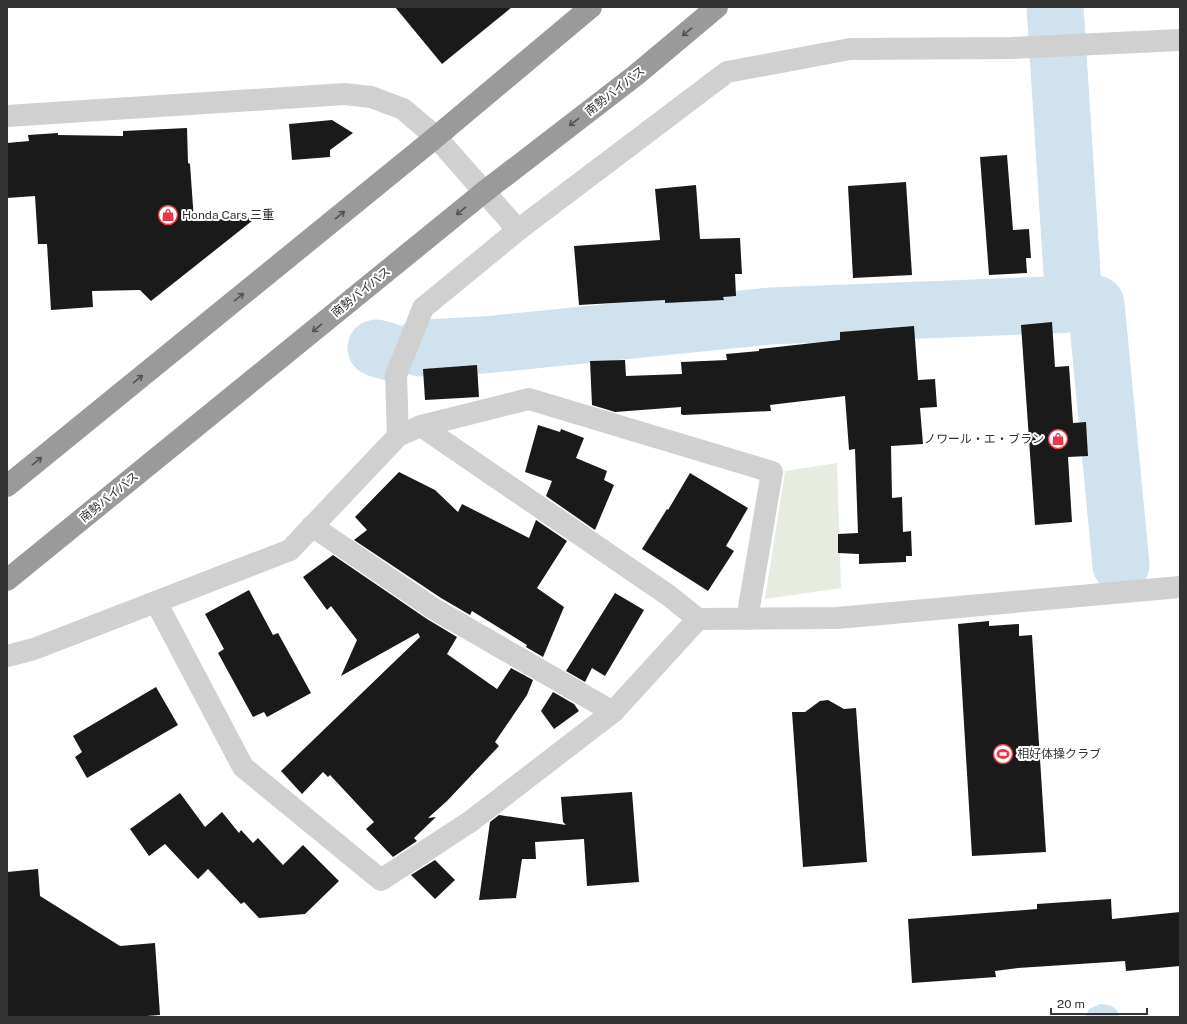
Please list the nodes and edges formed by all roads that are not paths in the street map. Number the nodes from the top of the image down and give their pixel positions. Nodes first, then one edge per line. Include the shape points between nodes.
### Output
1 (591, 7) edge
2 (716, 7) edge
3 (1180, 40) edge
4 (7, 116) edge
5 (436, 137) junction
6 (484, 192) junction
7 (518, 230) junction
8 (421, 426) junction
9 (398, 436) junction
10 (7, 486) edge
11 (312, 526) junction
12 (7, 580) edge
13 (1180, 587) edge
14 (156, 602) junction
15 (698, 619) junction
16 (747, 619) junction
17 (7, 656) edge
18 (613, 712) junction

1 - 5 highway
2 -> 6 highway, 南勢バイパス via 636,75
3 - 7 street via 1012,48 850,49 727,72
4 - 5 street via 345,94 371,97 403,109
5 - 6 street
10 -> 5 highway
6 - 7 street
6 -> 12 highway, 南勢バイパス
7 - 9 street via 423,308 396,375
8 - 9 street
8 - 15 street via 668,595
8 - 16 street via 529,399 772,472
9 - 11 street
11 - 14 street via 290,550
11 - 18 street via 434,609
13 - 16 street via 837,618
14 - 17 street via 34,649
14 - 18 street via 243,767 381,880 470,821
15 - 16 street
15 - 18 street

